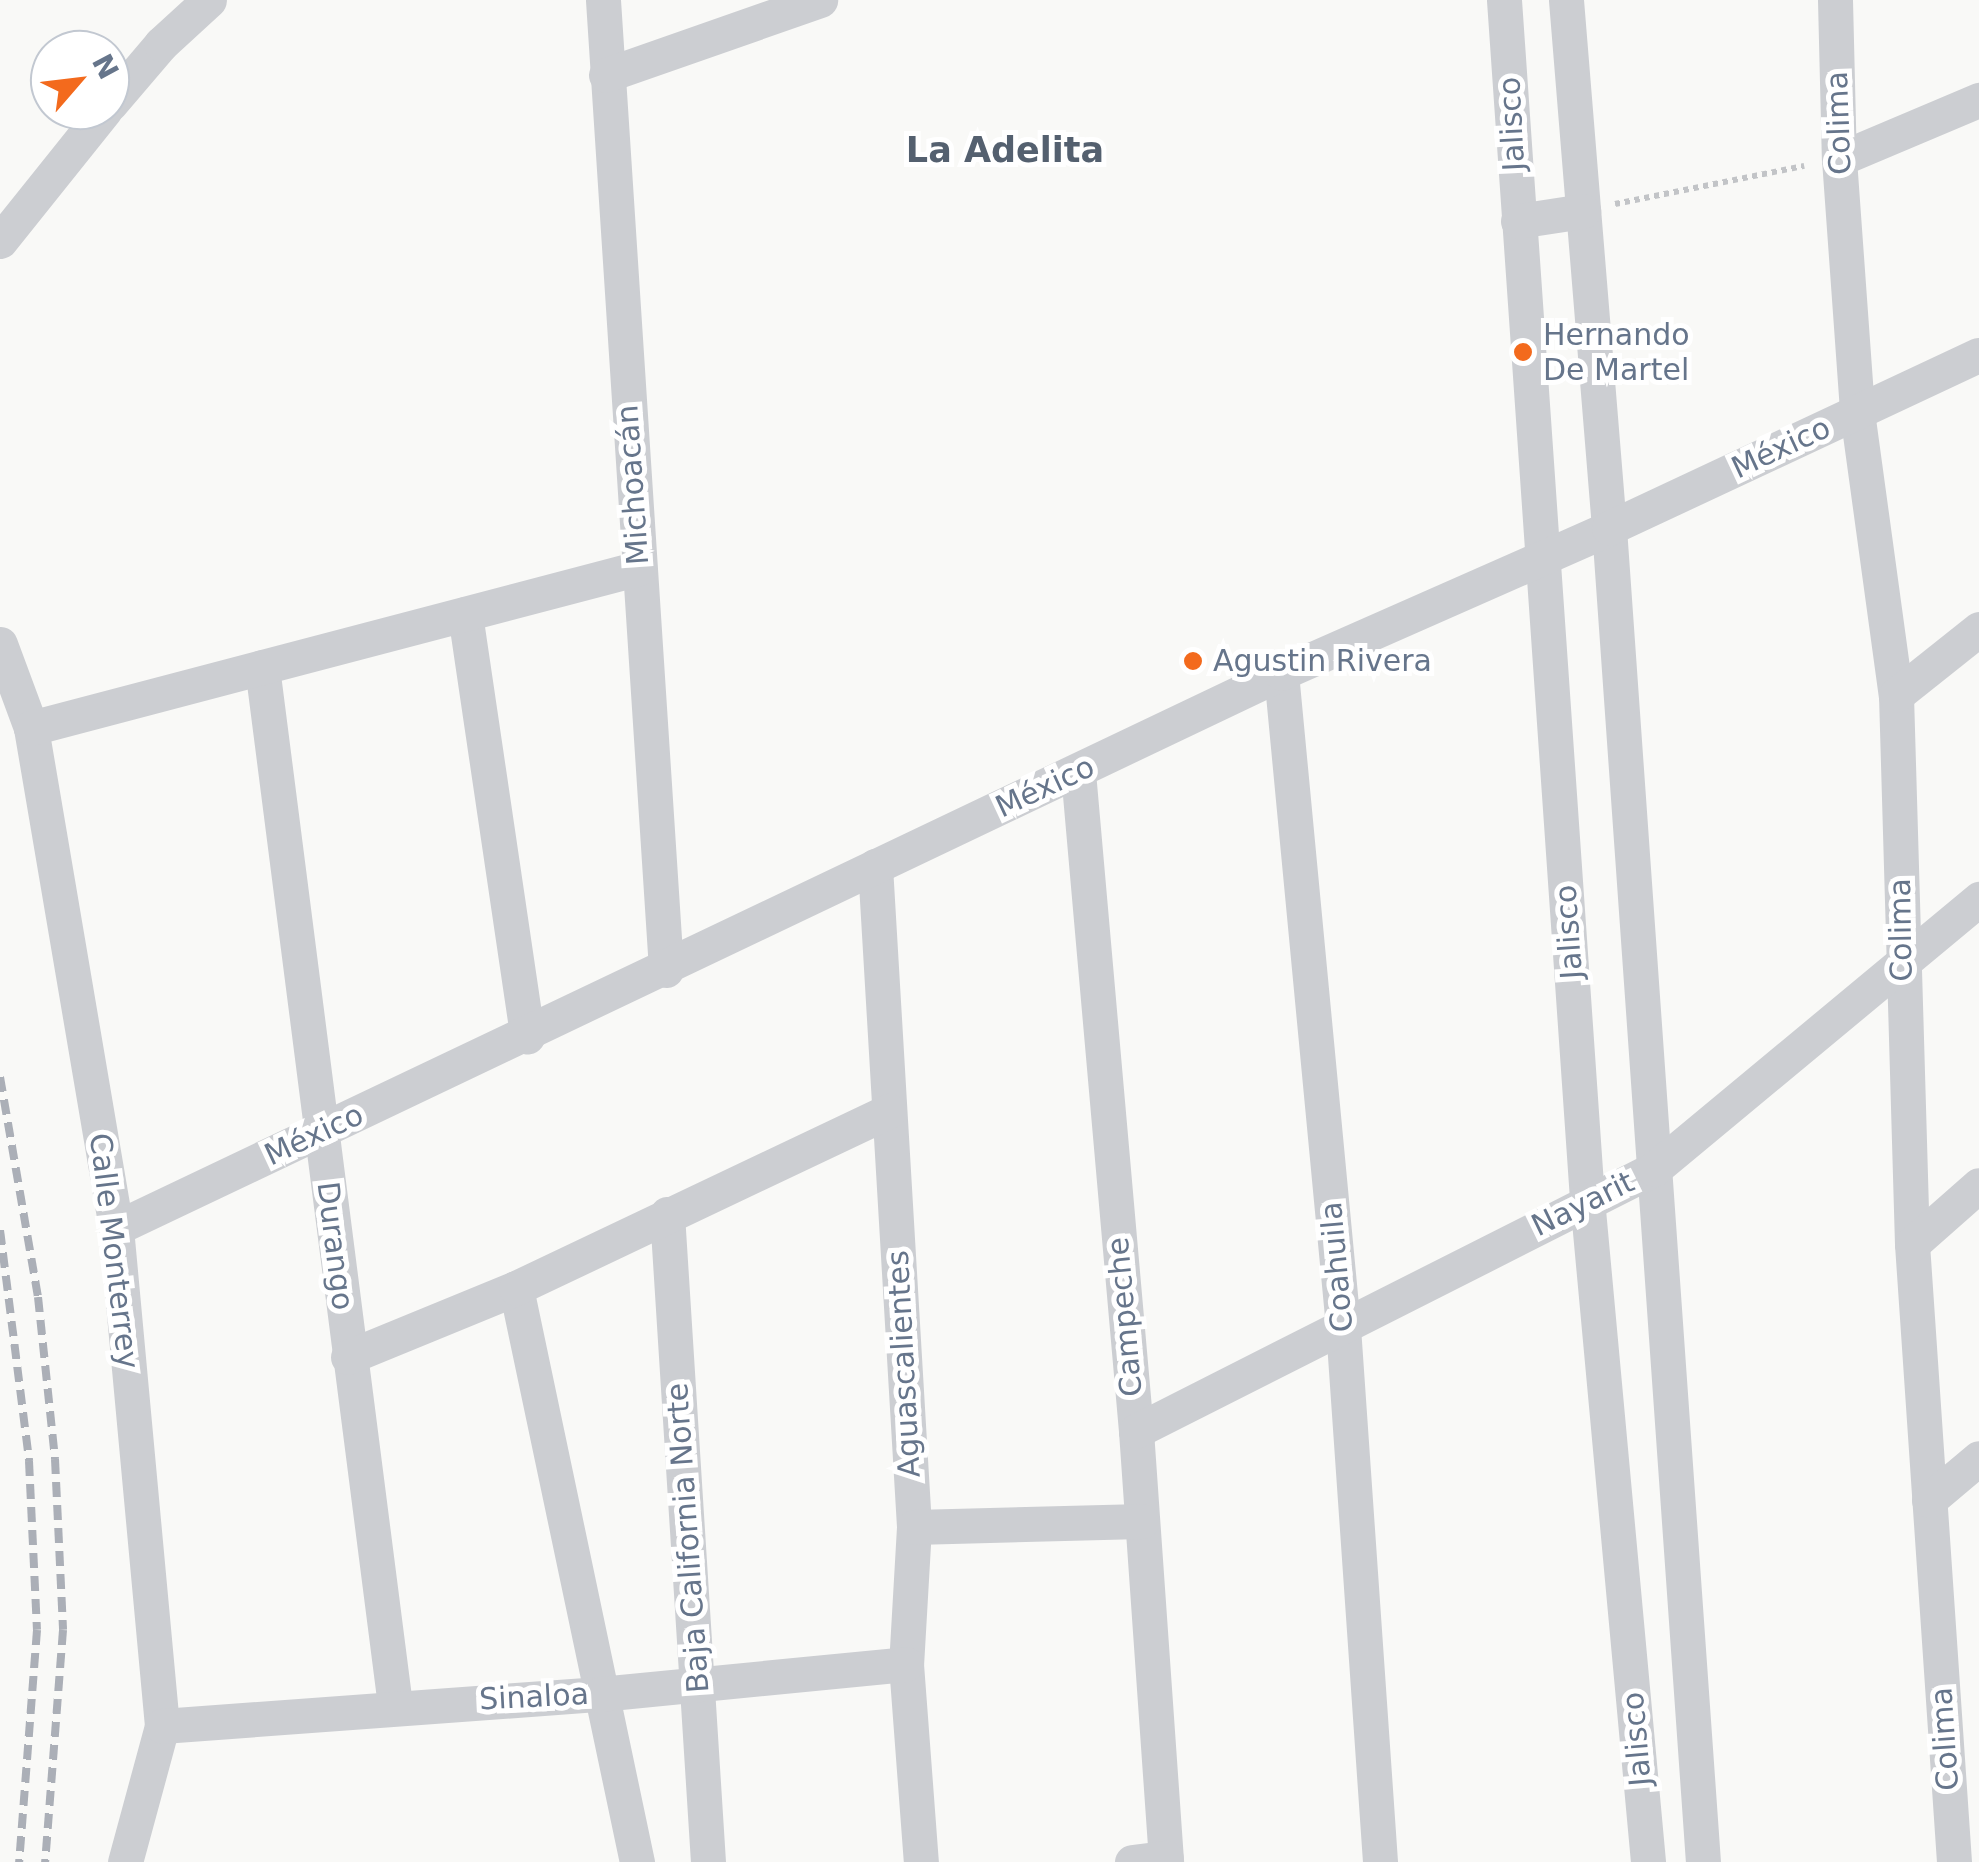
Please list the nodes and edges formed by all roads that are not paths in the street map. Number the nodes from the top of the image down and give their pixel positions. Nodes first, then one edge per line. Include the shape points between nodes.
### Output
1 (209, 0) edge
2 (604, 0) edge
3 (820, 0) edge
4 (1504, 0) edge
5 (1566, 0) edge
6 (1835, 0) edge
7 (606, 75) junction
8 (130, 80) edge
9 (1979, 100) edge
10 (89, 130) edge
11 (1839, 159) junction
12 (1583, 210) junction
13 (1518, 221) junction
14 (0, 241) edge
15 (1979, 355) edge
16 (1856, 412) junction
17 (1609, 528) junction
18 (1544, 555) junction
19 (639, 568) junction
20 (465, 614) junction
21 (1979, 628) edge
22 (0, 644) edge
23 (262, 667) junction
24 (1281, 674) junction
25 (1896, 695) junction
26 (31, 728) junction
27 (1078, 772) junction
28 (876, 866) junction
29 (1979, 899) edge
30 (1902, 964) junction
31 (666, 970) junction
32 (526, 1036) junction
33 (888, 1111) junction
34 (320, 1132) junction
35 (1654, 1169) junction
36 (1979, 1186) edge
37 (1587, 1199) junction
38 (667, 1214) junction
39 (116, 1228) junction
40 (1912, 1244) junction
41 (516, 1288) junction
42 (1343, 1326) junction
43 (348, 1357) junction
44 (1136, 1432) junction
45 (1979, 1458) edge
46 (1929, 1500) junction
47 (1142, 1520) junction
48 (914, 1527) junction
49 (906, 1664) junction
50 (698, 1684) junction
51 (600, 1694) junction
52 (395, 1705) junction
53 (162, 1726) junction
54 (1155, 1860) edge
55 (125, 1862) edge
56 (637, 1862) edge
57 (708, 1862) edge
58 (921, 1862) edge
59 (1380, 1862) edge
60 (1648, 1862) edge
61 (1703, 1862) edge
62 (1954, 1862) edge

1 - 8 street
2 - 7 street, Michoacán
3 - 7 street
4 - 13 street, Jalisco
5 - 12 street, Jalisco
6 - 11 street, Colima
7 - 19 street, Michoacán
9 - 11 street
10 - 14 street
11 - 16 street, Colima
12 - 13 street
12 - 17 street, Jalisco
13 - 18 street, Jalisco
15 - 16 street, México
16 - 17 street, México
16 - 25 street, Colima
17 - 18 street, México
17 - 35 street, Jalisco
18 - 24 street, México
18 - 37 street, Jalisco
19 - 20 street
19 - 31 street, Michoacán
20 - 23 street
20 - 32 street
21 - 25 street
22 - 26 street, Calle Monterrey
23 - 26 street
23 - 34 street, Durango
24 - 27 street, México
24 - 42 street, Coahuila
25 - 30 street, Colima
26 - 39 street, Calle Monterrey
27 - 28 street, México
27 - 44 street, Campeche
28 - 31 street, México
28 - 33 street, Aguascalientes
29 - 30 street, Nayarit
30 - 35 street, Nayarit
30 - 40 street, Colima
31 - 32 street, México
32 - 34 street, México
33 - 38 street
33 - 48 street, Aguascalientes
34 - 39 street, México
34 - 43 street, Durango
35 - 37 street, Nayarit
35 - 61 street, Jalisco
36 - 40 street
37 - 42 street, Nayarit
37 - 60 street, Jalisco
38 - 41 street
38 - 50 street, Baja California Norte
39 - 53 street, Calle Monterrey
40 - 46 street, Colima
41 - 43 street
41 - 51 street
42 - 44 street, Nayarit
42 - 59 street, Coahuila
43 - 52 street, Durango
44 - 47 street, Campeche
45 - 46 street
46 - 62 street, Colima
47 - 48 street
47 - 54 street, Campeche
48 - 49 street, Aguascalientes
49 - 50 street, Sinaloa
49 - 58 street, Aguascalientes
50 - 51 street, Sinaloa
50 - 57 street, Baja California Norte
51 - 52 street, Sinaloa
51 - 56 street
52 - 53 street, Sinaloa
53 - 55 street, Calle Monterrey

